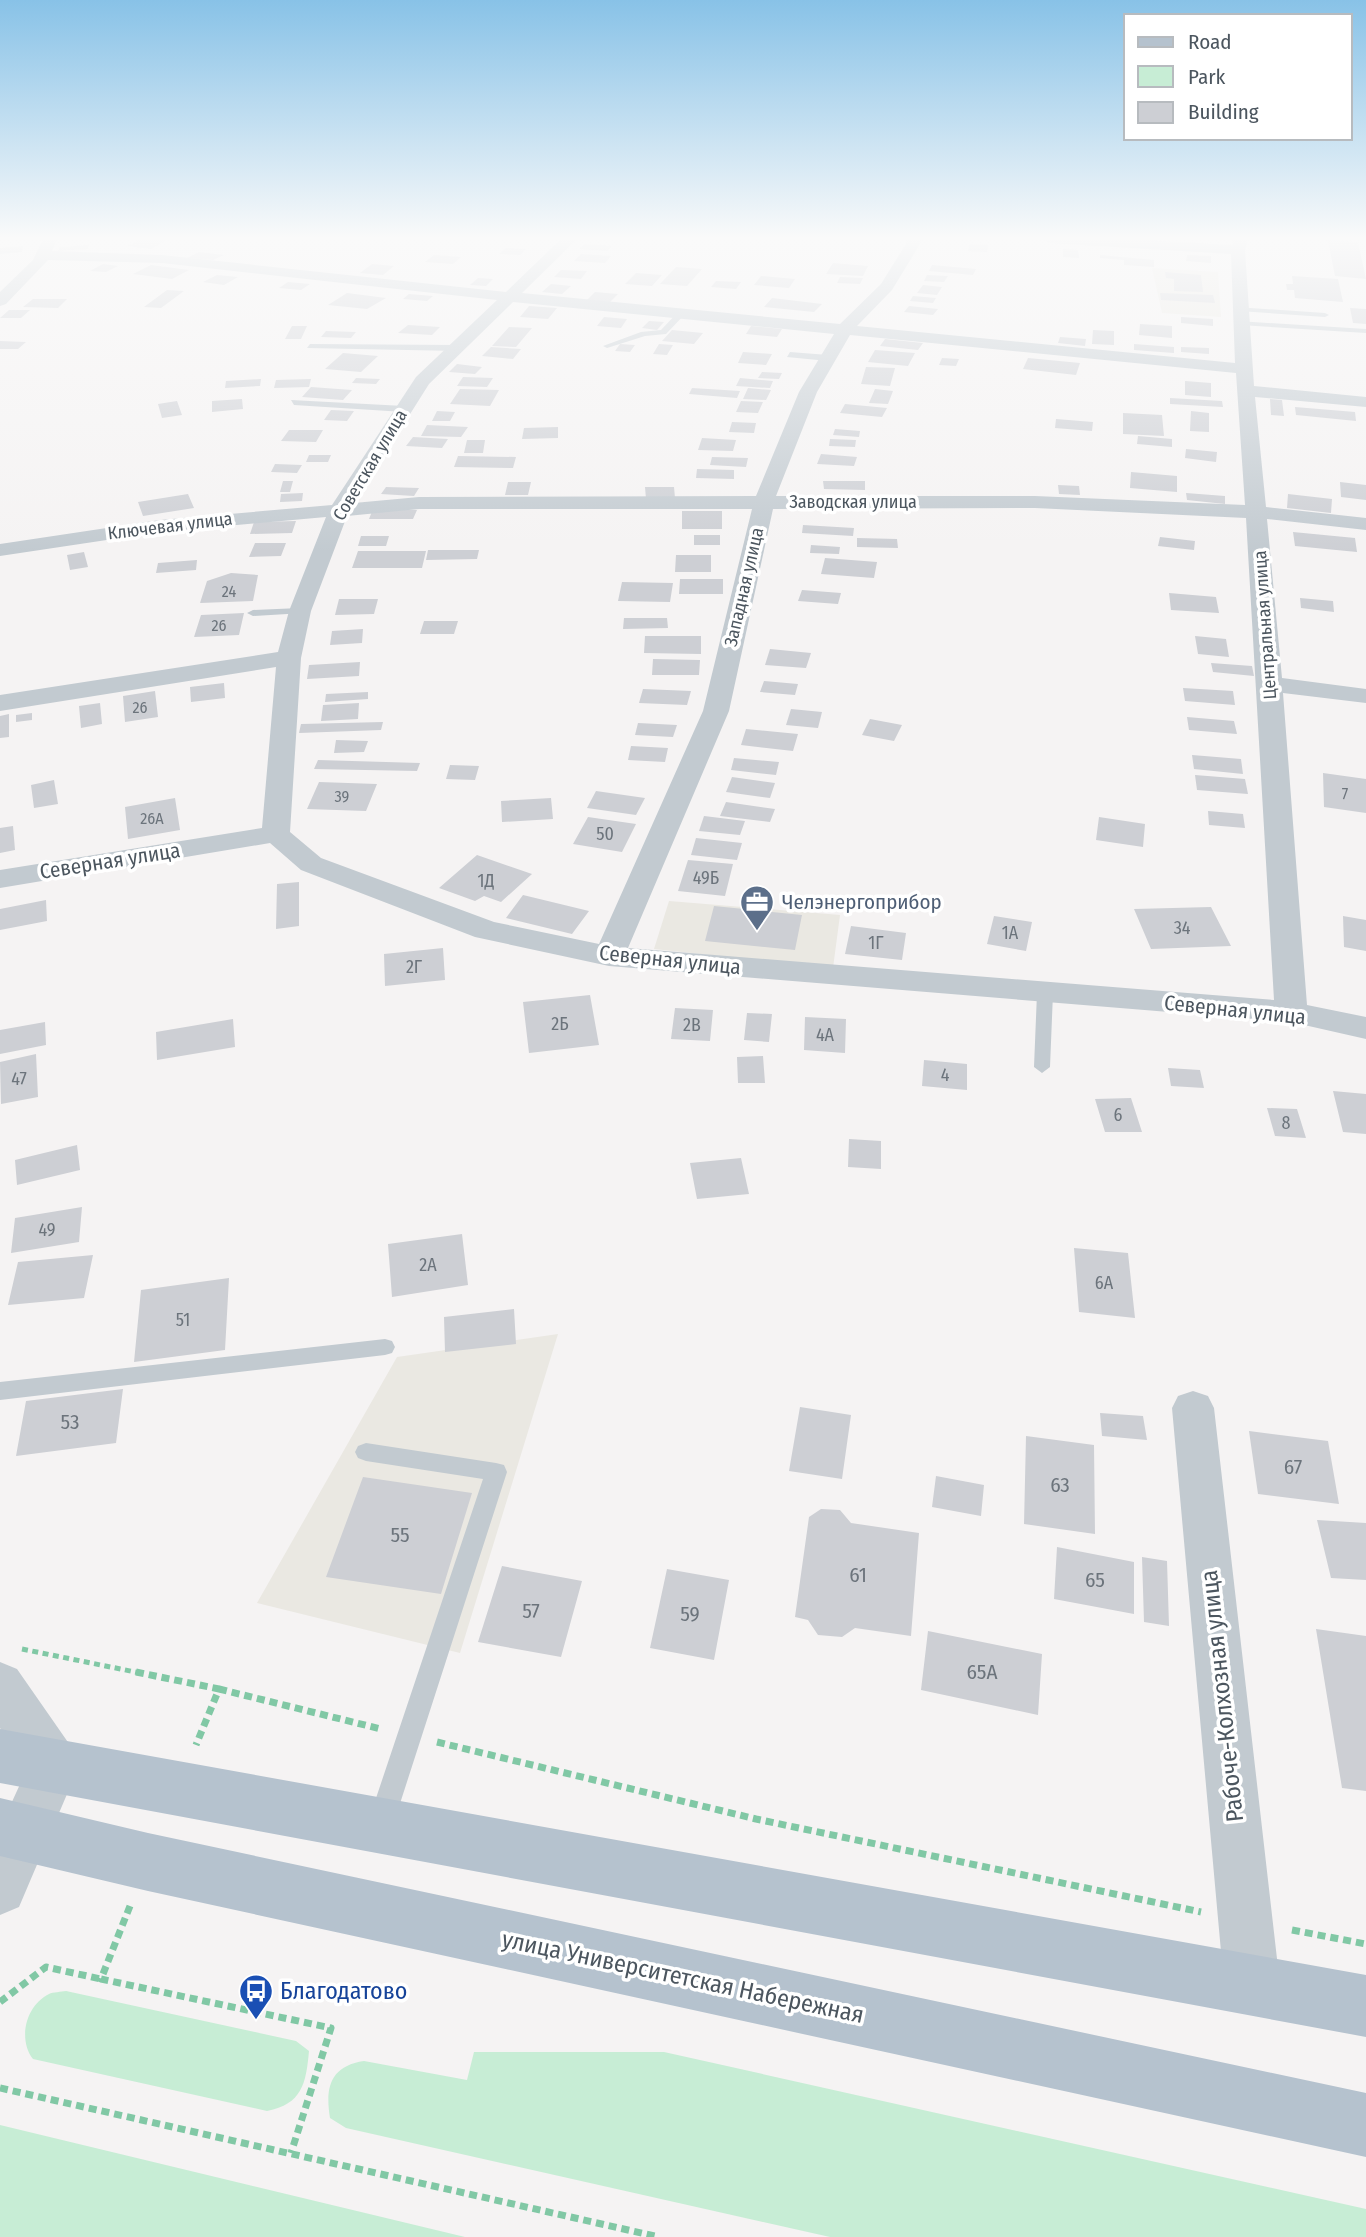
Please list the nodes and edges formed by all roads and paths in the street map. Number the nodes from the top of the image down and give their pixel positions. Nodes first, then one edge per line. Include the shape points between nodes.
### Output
1 (462, 343) edge
2 (615, 343) edge
3 (837, 343) edge
4 (964, 343) edge
5 (1243, 343) edge
6 (310, 346) dead end
7 (607, 346) dead end
8 (457, 348) junction
9 (790, 355) dead end
10 (828, 358) junction
11 (1246, 380) junction
12 (294, 402) dead end
13 (1366, 402) edge
14 (404, 410) junction
15 (764, 502) junction
16 (340, 508) junction
17 (1256, 512) junction
18 (1366, 524) edge
19 (0, 550) edge
20 (300, 611) junction
21 (253, 613) dead end
22 (289, 657) junction
23 (1270, 684) junction
24 (1366, 696) edge
25 (0, 703) edge
26 (276, 834) junction
27 (0, 879) edge
28 (609, 956) junction
29 (1045, 993) junction
30 (1291, 1012) junction
31 (1366, 1028) edge
32 (1042, 1067) dead end
33 (385, 1347) dead end
34 (0, 1391) edge
35 (1193, 1408) dead end
36 (366, 1452) dead end
37 (0, 1685) edge
38 (219, 1689) dead end
39 (410, 1736) junction
40 (27, 1761) edge
41 (380, 1826) junction
42 (13, 1830) edge
43 (0, 1888) edge
44 (1244, 1921) junction
45 (1366, 1944) edge
46 (101, 1979) dead end
47 (1252, 1985) junction
48 (0, 2002) edge
49 (1366, 2006) edge
50 (0, 2088) edge
51 (1366, 2125) edge
52 (659, 2237) edge

1 - 8 street, Советская улица
2 - 7 lane
3 - 10 street, Западная улица
4 - 11 street
5 - 11 street, Центральная улица
6 - 8 lane
8 - 14 street, Советская улица via 422,381
9 - 10 lane
10 - 15 street, Западная улица via 808,392
11 - 13 street
11 - 17 street, Центральная улица
12 - 14 lane
14 - 16 street, Советская улица
15 - 16 street, Заводская улица via 419,503
15 - 17 street, Заводская улица via 1035,502
15 - 28 street, Западная улица via 716,711
16 - 19 street, Ключевая улица via 160,526
16 - 20 street, Советская улица
17 - 18 street, Заводская улица
17 - 23 street, Центральная улица
20 - 21 lane
20 - 22 street, Советская улица
22 - 25 street
22 - 26 street, Советская улица
23 - 24 street
23 - 30 street, Центральная улица
26 - 27 street, Северная улица
26 - 28 street, Северная улица via 310,864 486,930
28 - 29 street, Северная улица
29 - 30 street, Северная улица
29 - 32 lane
30 - 31 street, Северная улица
33 - 34 lane
35 - 44 street, Рабоче-Колхозная улица
36 - 39 lane via 496,1472
37 - 40 street
38 - 39 path
39 - 41 lane
39 - 44 path via 756,1819
40 - 41 main road
40 - 42 street
41 - 47 main road
42 - 43 street
42 - 51 main road, улица Университетская Набережная
44 - 45 path
44 - 47 street, Рабоче-Колхозная улица
46 - 48 path via 46,1966
47 - 49 main road
50 - 52 path

